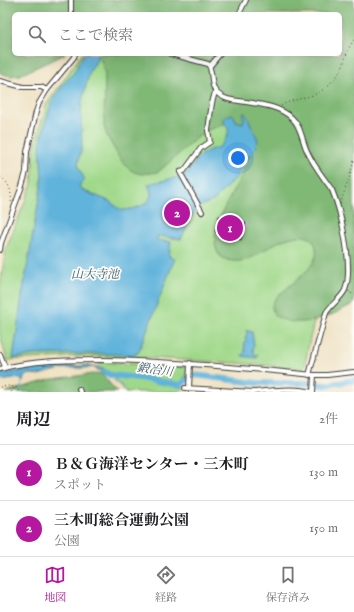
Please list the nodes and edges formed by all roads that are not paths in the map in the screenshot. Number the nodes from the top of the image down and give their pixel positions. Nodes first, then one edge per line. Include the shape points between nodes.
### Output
1 (71, 0) edge
2 (246, 0) edge
3 (71, 12) edge
4 (239, 12) edge
5 (75, 56) edge
6 (178, 56) edge
7 (218, 56) edge
8 (210, 66) junction
9 (0, 81) edge
10 (47, 90) junction
11 (215, 92) junction
12 (202, 212) dead end
13 (0, 243) edge
14 (0, 250) edge
15 (0, 356) edge
16 (190, 366) junction
17 (2, 368) edge
18 (354, 372) edge
19 (309, 375) junction
20 (314, 378) junction
21 (286, 391) edge
22 (313, 391) edge
23 (254, 392) edge

1 - 3 street
2 - 4 street
5 - 10 street
6 - 8 street
7 - 8 street
8 - 11 street
9 - 10 street
10 - 13 street via 36,112 24,179
11 - 12 street via 208,130 210,142 184,171 180,172
11 - 19 street via 229,100 270,107 288,114 297,124 307,151 332,190 339,209 348,255 347,285 326,313
13 - 14 street
15 - 17 street
16 - 17 street via 134,360 83,360 23,363
16 - 19 street
16 - 23 street via 187,389
18 - 20 street
19 - 20 street
20 - 22 street
21 - 22 street
21 - 23 street

